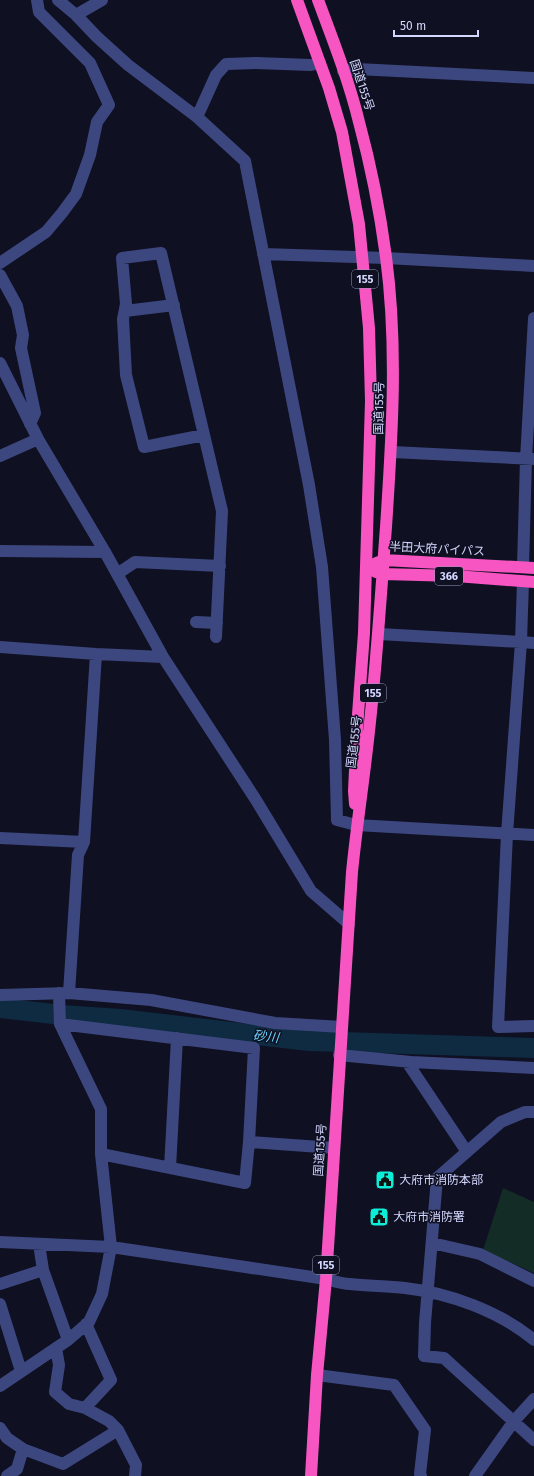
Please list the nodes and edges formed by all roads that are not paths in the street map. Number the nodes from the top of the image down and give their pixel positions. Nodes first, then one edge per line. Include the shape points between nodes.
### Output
1 (37, 0) edge
2 (58, 0) edge
3 (102, 0) edge
4 (297, 0) edge
5 (318, 0) edge
6 (76, 15) junction
7 (320, 63) junction
8 (343, 71) junction
9 (534, 78) edge
10 (197, 117) junction
11 (263, 254) junction
12 (362, 258) junction
13 (386, 258) junction
14 (0, 263) edge
15 (534, 266) edge
16 (0, 275) edge
17 (174, 305) junction
18 (125, 311) junction
19 (534, 318) edge
20 (0, 363) edge
21 (30, 424) junction
22 (204, 435) junction
23 (38, 439) junction
24 (392, 452) junction
25 (0, 456) edge
26 (530, 459) edge
27 (0, 550) edge
28 (105, 552) junction
29 (384, 560) junction
30 (220, 566) junction
31 (366, 568) junction
32 (529, 568) edge
33 (117, 574) junction
34 (383, 574) junction
35 (529, 581) edge
36 (196, 622) dead end
37 (217, 623) junction
38 (379, 634) junction
39 (216, 637) dead end
40 (521, 642) junction
41 (534, 643) edge
42 (0, 647) edge
43 (96, 654) junction
44 (163, 657) junction
45 (356, 825) junction
46 (508, 834) junction
47 (534, 835) edge
48 (0, 838) edge
49 (84, 842) junction
50 (349, 924) junction
51 (62, 993) junction
52 (0, 996) edge
53 (60, 1024) junction
54 (534, 1026) edge
55 (342, 1027) junction
56 (177, 1038) junction
57 (340, 1054) junction
58 (407, 1062) junction
59 (534, 1068) edge
60 (534, 1112) edge
61 (249, 1142) junction
62 (334, 1148) junction
63 (467, 1152) junction
64 (101, 1154) junction
65 (170, 1168) junction
66 (0, 1242) edge
67 (432, 1243) junction
68 (39, 1244) junction
69 (111, 1247) junction
70 (43, 1270) junction
71 (326, 1279) junction
72 (534, 1280) edge
73 (0, 1284) edge
74 (428, 1292) junction
75 (0, 1304) edge
76 (86, 1324) junction
77 (68, 1340) junction
78 (534, 1340) edge
79 (56, 1348) junction
80 (20, 1371) junction
81 (317, 1375) junction
82 (0, 1386) edge
83 (534, 1399) edge
84 (85, 1408) junction
85 (514, 1421) junction
86 (0, 1428) edge
87 (118, 1430) junction
88 (534, 1440) edge
89 (24, 1449) junction
90 (7, 1476) edge
91 (135, 1476) edge
92 (311, 1476) edge
93 (421, 1476) edge
94 (475, 1476) edge

1 - 14 street via 39,12 90,63 109,105 97,122 90,155 76,194 46,232
2 - 6 street
3 - 6 street
4 - 7 highway, 国道155号 / 155
5 - 8 highway, 国道155号 / 155
6 - 10 street via 128,65
7 - 10 street via 226,64 216,75
7 - 12 highway, 国道155号 / 155 via 342,132 359,224
8 - 9 street
8 - 13 highway, 国道155号 / 155 via 361,128
10 - 11 street via 245,161
11 - 12 street
11 - 45 street via 309,485 322,567 335,740 337,820
12 - 13 street
12 - 31 highway, 国道155号 / 155 via 369,328 371,401
13 - 15 street
13 - 24 highway, 国道155号 / 155 via 394,366
16 - 21 street via 17,306 23,335 21,348 35,413
17 - 18 street
17 - 18 street via 161,253 122,258
17 - 22 street
18 - 22 street via 123,320 126,375 144,447
19 - 26 street
20 - 21 street
21 - 23 street
22 - 30 street via 222,511
23 - 25 street
23 - 28 street
24 - 26 street
24 - 29 highway, 国道155号 / 155
26 - 32 street
27 - 28 street
28 - 33 street
29 - 31 highway, 半田大府パイパス / 366
29 - 32 highway, 半田大府パイパス / 366
29 - 34 highway, 国道155号 / 155
30 - 33 street via 135,562
30 - 37 street
31 - 34 highway, 366
31 - 45 highway, 国道155号 / 155 via 354,791
33 - 44 street
34 - 35 highway, 366
34 - 38 highway, 国道155号 / 155
35 - 40 street
36 - 37 street
37 - 39 street
38 - 40 street
38 - 45 highway, 国道155号 / 155 via 362,794
40 - 41 street
40 - 46 street
42 - 43 street
43 - 44 street
43 - 49 street
44 - 50 street via 256,800 311,891
45 - 46 street
45 - 50 highway, 国道155号 / 155
46 - 47 street
46 - 54 street via 498,1027
48 - 49 street
49 - 51 street via 78,855
50 - 55 highway, 国道155号 / 155
51 - 52 street
51 - 53 street
51 - 55 street via 151,1000 274,1024
53 - 56 street
53 - 64 street via 101,1109
55 - 57 highway, 国道155号 / 155
56 - 61 street via 254,1048
56 - 65 street
57 - 58 street
57 - 62 highway, 国道155号 / 155
58 - 59 street
58 - 63 street
60 - 63 street via 525,1112 501,1122
61 - 62 street
61 - 65 street via 245,1183
62 - 71 highway, 国道155号 / 155
63 - 67 street via 437,1178
64 - 65 street
64 - 69 street
66 - 68 street
67 - 72 street via 480,1254
67 - 74 street
68 - 69 street
68 - 70 street
69 - 71 street
69 - 76 street via 102,1294
70 - 73 street
70 - 77 street
71 - 74 street via 348,1284
71 - 81 highway, 国道155号 / 155
74 - 78 street via 456,1298 492,1314
74 - 85 street via 424,1356 444,1358
75 - 80 street
76 - 77 street
76 - 84 street via 111,1380
77 - 79 street
79 - 80 street
79 - 84 street via 59,1365 56,1392 69,1404
80 - 82 street
81 - 92 highway, 国道155号 / 155
81 - 93 street via 394,1385 425,1430
83 - 85 street
84 - 87 street via 109,1421
85 - 88 street
85 - 94 street
86 - 89 street via 8,1438
87 - 89 street via 63,1464
87 - 91 street via 136,1465
89 - 90 street via 16,1469

